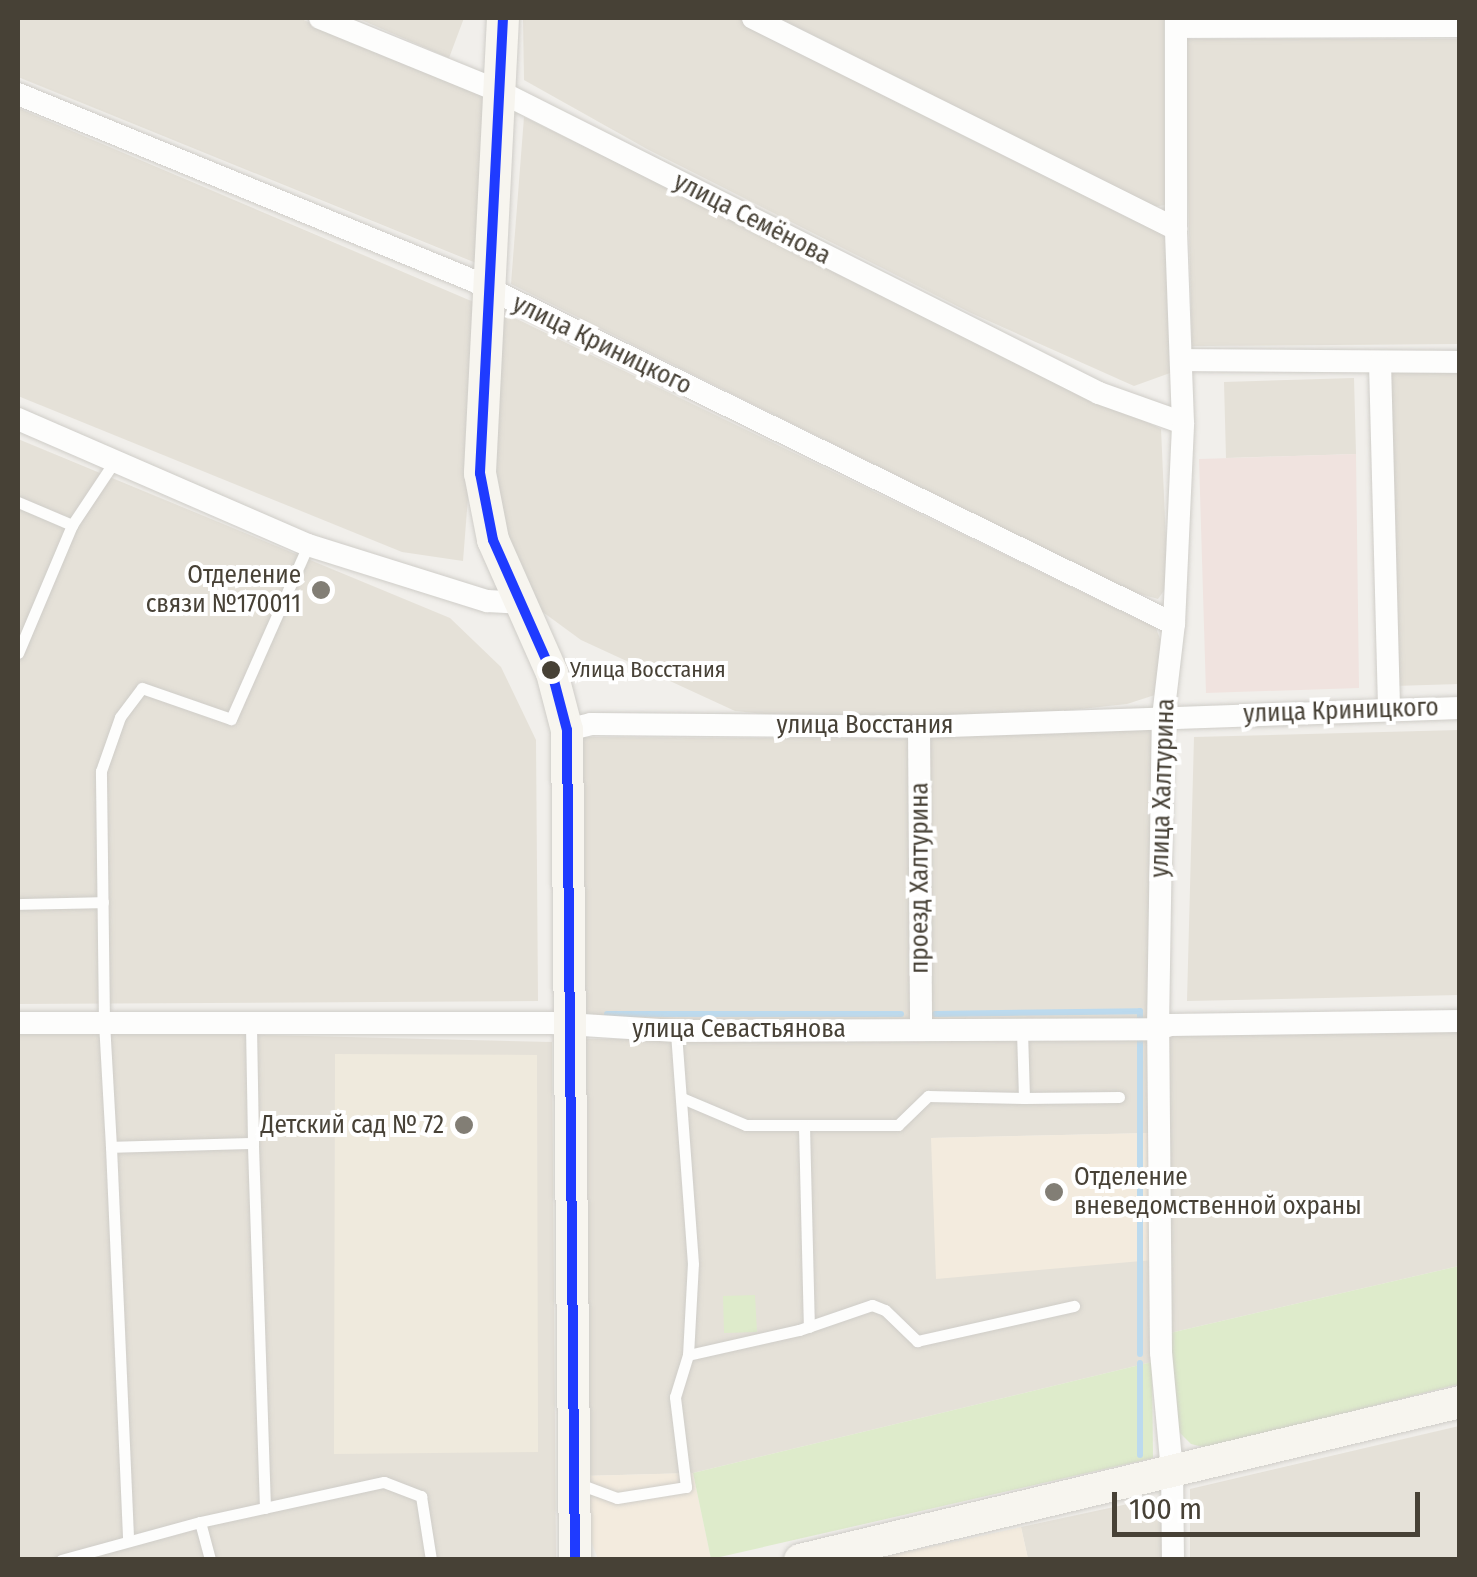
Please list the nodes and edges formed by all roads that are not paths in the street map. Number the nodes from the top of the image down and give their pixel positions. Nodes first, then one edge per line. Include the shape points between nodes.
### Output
1 (320, 18) edge
2 (504, 18) edge
3 (753, 18) edge
4 (1176, 22) edge
5 (1460, 26) edge
6 (500, 92) junction
7 (18, 94) edge
8 (1176, 228) junction
9 (492, 291) junction
10 (1183, 360) junction
11 (1460, 362) edge
12 (1380, 364) junction
13 (18, 419) edge
14 (1183, 423) junction
15 (114, 462) junction
16 (18, 502) edge
17 (72, 526) junction
18 (308, 545) junction
19 (520, 604) junction
20 (1174, 624) junction
21 (18, 653) edge
22 (1460, 708) edge
23 (1389, 709) junction
24 (1163, 718) junction
25 (919, 727) junction
26 (567, 730) junction
27 (103, 902) junction
28 (18, 904) edge
29 (104, 1022) junction
30 (1460, 1022) edge
31 (18, 1023) edge
32 (569, 1023) junction
33 (251, 1026) junction
34 (921, 1029) junction
35 (676, 1030) junction
36 (1022, 1030) junction
37 (1158, 1030) junction
38 (1119, 1097) dead end
39 (682, 1098) junction
40 (1024, 1098) junction
41 (804, 1126) junction
42 (253, 1143) junction
43 (112, 1147) junction
44 (1074, 1306) dead end
45 (810, 1326) junction
46 (688, 1354) junction
47 (1460, 1402) edge
48 (1172, 1471) junction
49 (571, 1480) junction
50 (265, 1508) junction
51 (200, 1522) junction
52 (128, 1542) junction
53 (61, 1560) edge
54 (210, 1560) edge
55 (431, 1560) edge
56 (575, 1560) edge
57 (800, 1560) edge
58 (1173, 1560) edge

1 - 6 street, улица Семёнова
2 - 6 main road
3 - 8 street
4 - 5 street
4 - 8 street, улица Халтурина
6 - 9 main road
6 - 14 street, улица Семёнова via 1099,393
7 - 9 street, улица Криницкого
8 - 10 street, улица Халтурина
9 - 19 main road via 480,472 493,540
9 - 20 street, улица Криницкого
10 - 12 street
10 - 14 street, улица Халтурина
11 - 12 street
12 - 23 street
13 - 15 street
14 - 20 street, улица Халтурина
15 - 17 lane
15 - 18 street
16 - 17 lane
17 - 21 lane
18 - 19 street via 486,601
18 - 27 lane via 230,719 142,688 120,717 101,772
19 - 26 main road via 552,673
20 - 24 street, улица Халтурина
22 - 23 street, улица Криницкого
23 - 24 street, улица Криницкого
24 - 25 street, улица Восстания
24 - 37 street, улица Халтурина
25 - 26 street, улица Восстания via 591,724
25 - 34 street, проезд Халтурина
26 - 32 main road
27 - 28 lane
27 - 29 lane
29 - 31 street, улица Севастьянова
29 - 33 street, улица Севастьянова
29 - 43 lane
30 - 37 street, улица Севастьянова
32 - 33 street, улица Севастьянова
32 - 35 street, улица Севастьянова
32 - 49 main road
33 - 42 lane
34 - 35 street, улица Севастьянова
34 - 36 street, улица Севастьянова
35 - 39 lane
36 - 37 street, улица Севастьянова
36 - 40 lane
37 - 48 street, улица Халтурина via 1161,1353
38 - 40 lane
39 - 41 lane via 746,1125
39 - 46 lane via 693,1264
40 - 41 lane via 928,1096 898,1126
41 - 45 lane
42 - 43 lane
42 - 50 lane
43 - 52 lane
44 - 45 lane via 917,1341 872,1305
45 - 46 lane
46 - 49 lane via 675,1397 686,1488 617,1498
47 - 48 main road
48 - 57 main road
48 - 58 street, улица Халтурина
49 - 56 main road
50 - 51 lane
50 - 55 lane via 384,1482 420,1496
51 - 52 lane
51 - 54 lane
52 - 53 lane

